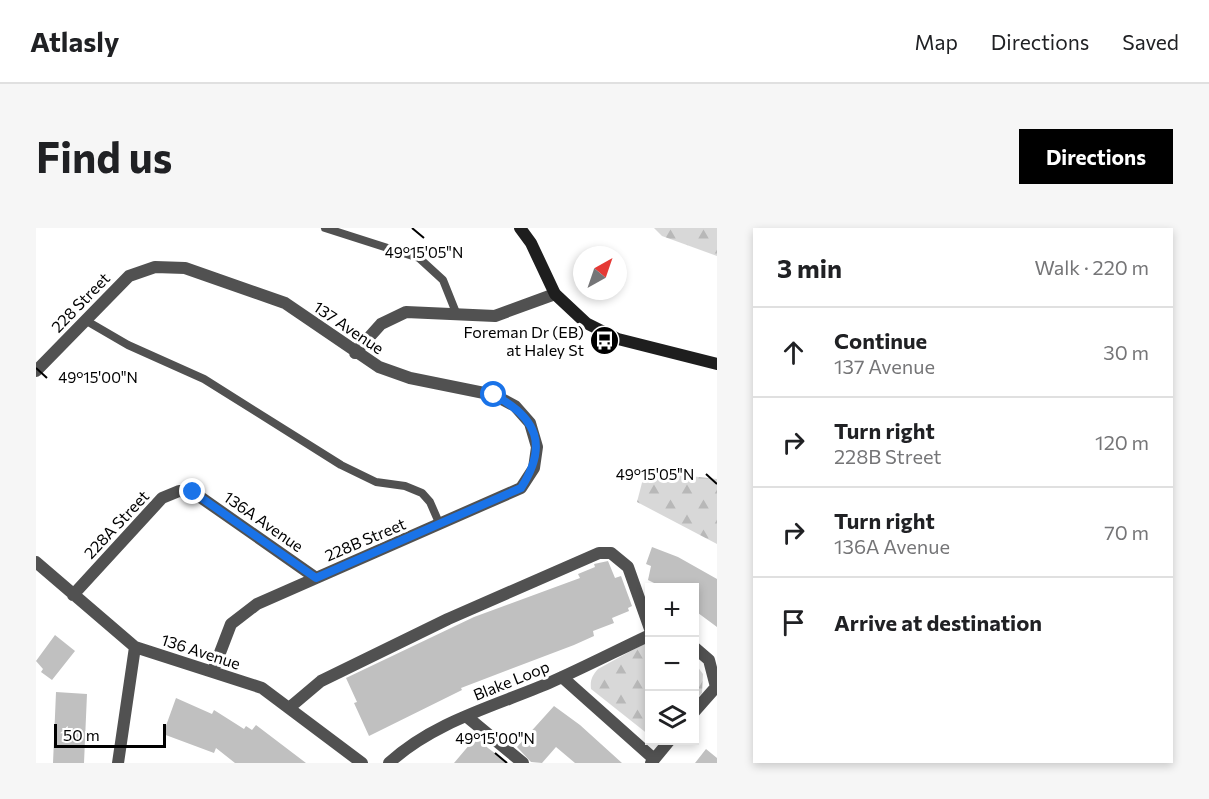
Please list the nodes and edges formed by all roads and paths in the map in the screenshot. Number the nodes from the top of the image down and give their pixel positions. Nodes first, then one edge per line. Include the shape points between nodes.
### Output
1 (325, 228) edge
2 (520, 228) edge
3 (155, 267) joint
4 (555, 294) junction
5 (457, 315) junction
6 (85, 320) junction
7 (355, 353) junction
8 (717, 364) edge
9 (36, 371) edge
10 (537, 447) joint
11 (193, 492) joint
12 (440, 525) junction
13 (36, 562) edge
14 (316, 578) junction
15 (73, 595) junction
16 (645, 615) edge
17 (646, 637) edge
18 (135, 647) junction
19 (699, 651) edge
20 (213, 671) junction
21 (562, 677) junction
22 (716, 687) edge
23 (699, 706) edge
24 (289, 708) junction
25 (466, 716) junction
26 (667, 745) edge
27 (653, 761) edge
28 (118, 763) edge
29 (362, 763) edge
30 (389, 763) edge
31 (523, 763) edge

1 - 5 lane via 419,258 442,280
2 - 4 street
3 - 6 street, 228 Street via 129,276
3 - 7 street, 137 Avenue via 185,268 285,303
4 - 5 street via 495,316
4 - 8 street via 586,323 618,339
5 - 7 street via 406,312 381,324
6 - 9 street, 228 Street
6 - 12 lane via 204,380 341,465 376,482 422,493
7 - 10 street, 137 Avenue via 410,378 494,395 515,406 530,423
10 - 12 street, 228B Street via 534,468 521,488
11 - 14 street, 136A Avenue
11 - 15 street, 228A Street via 179,491 162,498
12 - 14 street, 228B Street
13 - 15 street, 136 Avenue
14 - 20 street, 228B Street via 257,604 231,624
15 - 18 street, 136 Avenue
16 - 24 street via 628,567 611,553 599,552 321,681
17 - 21 street, Blake Loop
18 - 20 street, 136 Avenue
18 - 28 street
19 - 22 street via 709,660
20 - 24 street, 136 Avenue via 262,688
21 - 25 street, Blake Loop
21 - 27 street
22 - 23 street
24 - 29 street, 136 Avenue
25 - 30 street, Blake Loop via 407,746
25 - 31 street
26 - 27 street

